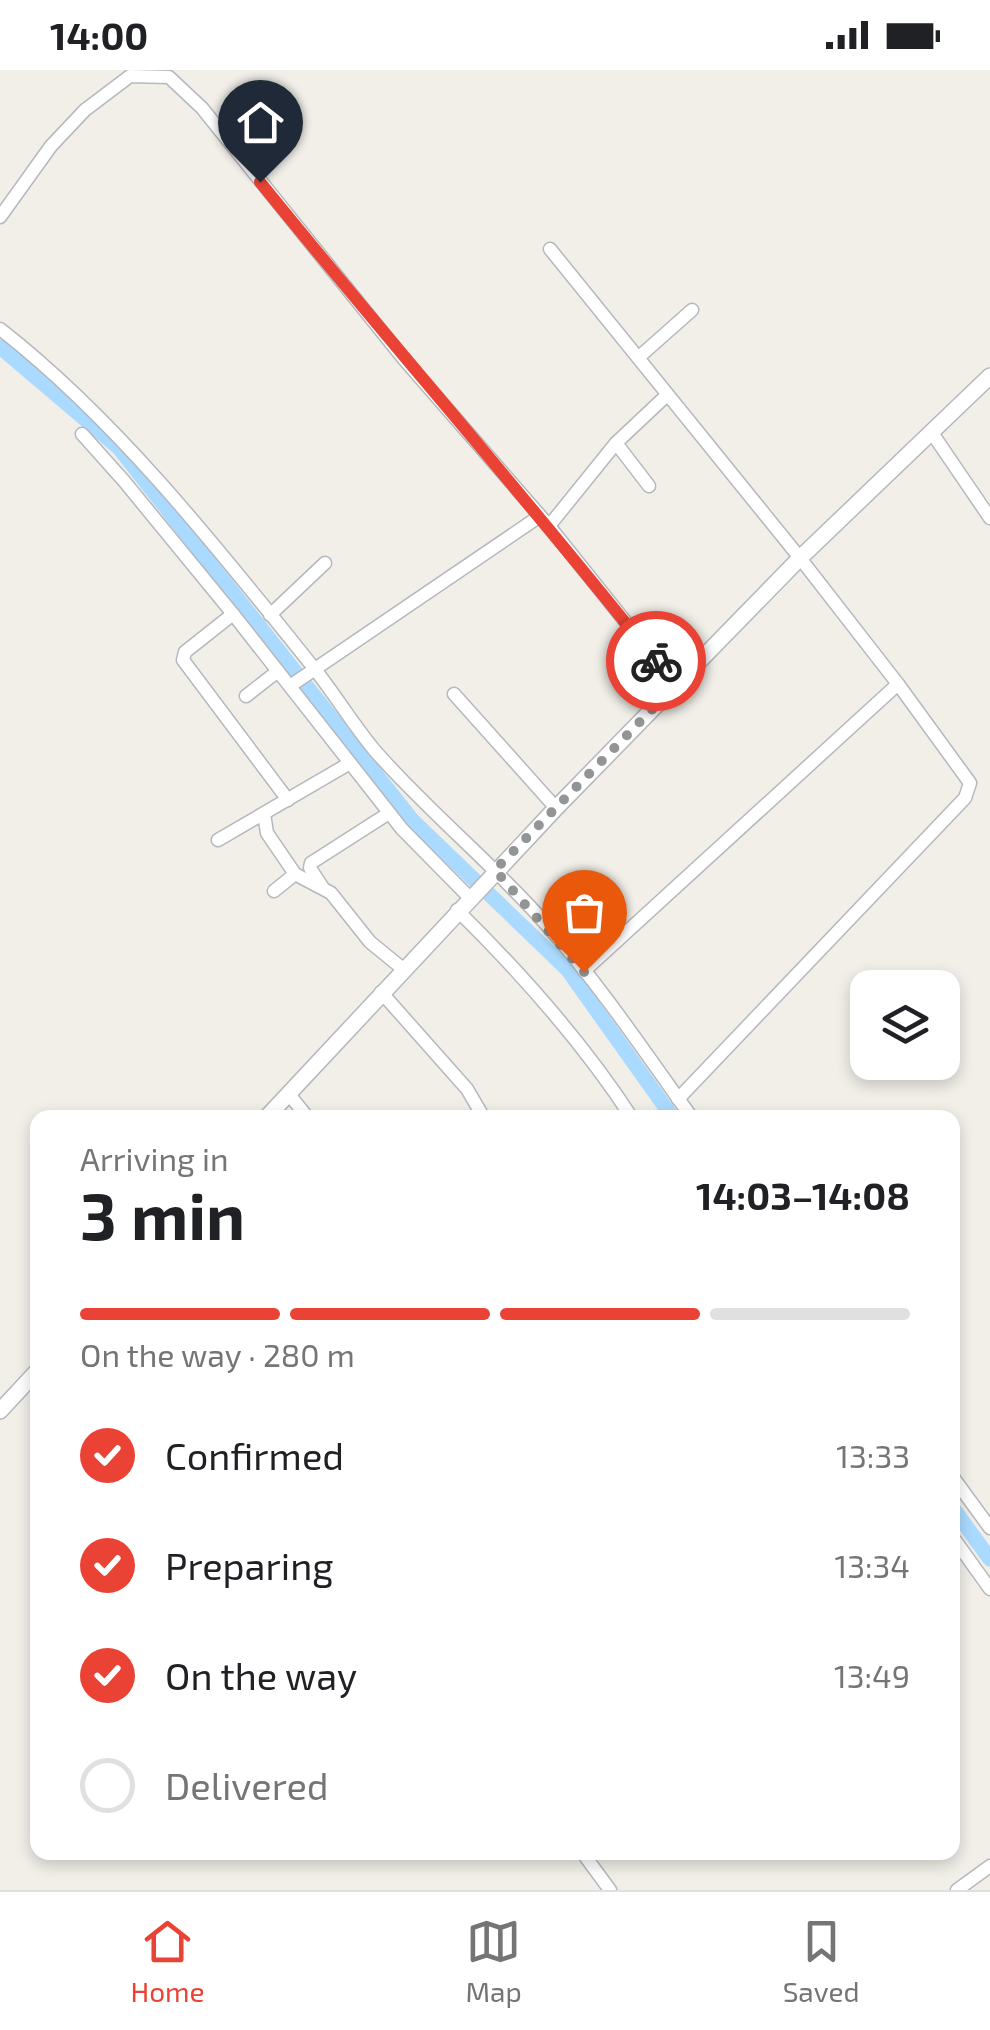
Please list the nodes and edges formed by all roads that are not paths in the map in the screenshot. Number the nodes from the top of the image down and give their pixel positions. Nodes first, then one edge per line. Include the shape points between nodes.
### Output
1 (0, 217) edge
2 (550, 249) dead end
3 (692, 310) dead end
4 (0, 329) edge
5 (639, 357) junction
6 (990, 376) edge
7 (667, 395) junction
8 (932, 433) junction
9 (82, 434) dead end
10 (616, 443) junction
11 (649, 486) dead end
12 (990, 518) edge
13 (545, 521) junction
14 (800, 558) junction
15 (325, 564) dead end
16 (233, 614) junction
17 (270, 615) junction
18 (315, 669) junction
19 (278, 670) junction
20 (898, 684) junction
21 (676, 685) junction
22 (290, 686) junction
23 (454, 694) dead end
24 (246, 696) dead end
25 (350, 763) junction
26 (288, 800) junction
27 (556, 808) junction
28 (389, 813) junction
29 (264, 814) junction
30 (218, 840) dead end
31 (492, 873) junction
32 (295, 874) junction
33 (325, 891) junction
34 (274, 892) dead end
35 (470, 896) junction
36 (457, 910) junction
37 (402, 969) junction
38 (584, 972) junction
39 (381, 992) junction
40 (288, 1093) junction
41 (678, 1099) junction
42 (273, 1110) edge
43 (302, 1110) edge
44 (479, 1110) edge
45 (626, 1110) edge
46 (686, 1110) edge
47 (30, 1379) edge
48 (0, 1411) edge
49 (960, 1487) edge
50 (990, 1528) edge
51 (960, 1547) edge
52 (990, 1589) edge
53 (588, 1860) edge
54 (990, 1866) edge
55 (610, 1890) edge
56 (956, 1890) edge

1 - 13 street via 85,110 130,76 169,77 202,108 403,358
2 - 5 street
3 - 5 street
4 - 17 street via 103,421
5 - 7 street
6 - 8 street
7 - 10 street
7 - 14 street
8 - 12 street
8 - 14 street
9 - 16 street
10 - 11 street
10 - 13 street
13 - 18 street
13 - 21 street
14 - 20 street
14 - 21 street
15 - 17 street
16 - 19 street
16 - 26 street via 183,660
17 - 18 street
18 - 22 street
18 - 31 street via 373,748
19 - 22 street
19 - 24 street
20 - 38 street
20 - 41 street via 970,790
21 - 27 street
22 - 25 street
23 - 27 street
25 - 26 street
25 - 28 street
26 - 29 street
27 - 31 street
28 - 33 street via 311,862
28 - 35 street
29 - 30 street
29 - 32 street via 266,833
31 - 35 street
31 - 38 street
32 - 33 street
32 - 34 street
33 - 37 street
35 - 36 street
36 - 37 street
36 - 45 street via 585,1050
37 - 39 street
38 - 41 street
39 - 40 street
39 - 44 street
40 - 42 street
40 - 43 street
41 - 46 street
47 - 48 street
49 - 50 street
51 - 52 street
53 - 55 street
54 - 56 street

